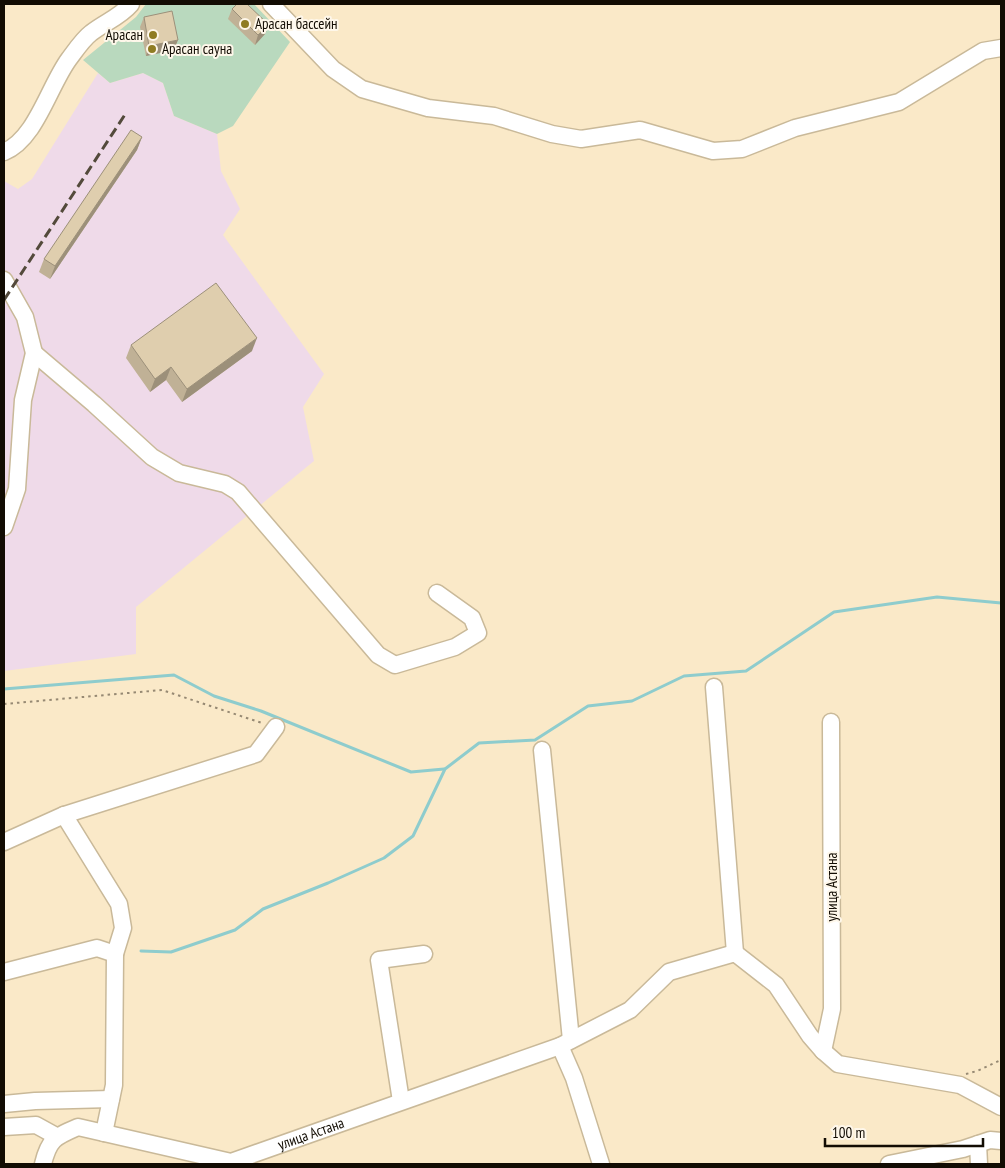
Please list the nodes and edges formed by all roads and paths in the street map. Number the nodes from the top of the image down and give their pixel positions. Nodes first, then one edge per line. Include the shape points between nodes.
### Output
1 (131, 4) edge
2 (271, 4) edge
3 (1001, 48) edge
4 (4, 152) edge
5 (4, 280) edge
6 (34, 353) junction
7 (4, 527) edge
8 (438, 593) dead end
9 (714, 688) dead end
10 (4, 704) edge
11 (831, 722) dead end
12 (276, 727) joint
13 (542, 750) dead end
14 (64, 815) junction
15 (4, 842) edge
16 (115, 954) junction
17 (424, 954) dead end
18 (735, 954) junction
19 (4, 972) edge
20 (566, 1043) junction
21 (823, 1051) junction
22 (1001, 1060) edge
23 (962, 1075) dead end
24 (111, 1099) junction
25 (401, 1101) junction
26 (4, 1104) edge
27 (1001, 1107) edge
28 (4, 1127) edge
29 (104, 1133) junction
30 (56, 1136) junction
31 (1001, 1141) edge
32 (978, 1144) junction
33 (232, 1163) edge
34 (43, 1164) edge
35 (601, 1164) edge
36 (889, 1164) edge
37 (979, 1164) edge

1 - 4 street via 123,13 90,34 68,61 30,129 12,149
2 - 3 street via 333,69 362,89 428,108 494,116 552,134 581,139 640,130 713,151 742,150 795,128 899,102 983,51
5 - 6 street via 25,317
6 - 7 street via 23,400 17,489
6 - 8 street via 152,457 179,472 225,484 238,492 378,655 395,665 455,647 478,633 472,618
9 - 18 street
10 - 12 path via 162,690
11 - 21 street, улица Астана via 832,1009
12 - 14 street via 256,754
13 - 20 street
14 - 15 street
14 - 16 street via 119,904 123,928
16 - 19 street via 97,948
16 - 24 street via 114,1085
17 - 25 street via 379,960
18 - 20 street, улица Астана via 670,972 630,1010
18 - 21 street via 776,985
20 - 25 street, улица Астана
20 - 35 street
21 - 27 street via 838,1064 960,1085
22 - 23 path
24 - 26 street
24 - 29 street
25 - 33 street, улица Астана
28 - 30 street via 36,1125
29 - 30 street, улица Астана via 78,1127
29 - 33 street, улица Астана
30 - 34 street
31 - 32 street
32 - 36 street
32 - 37 street

